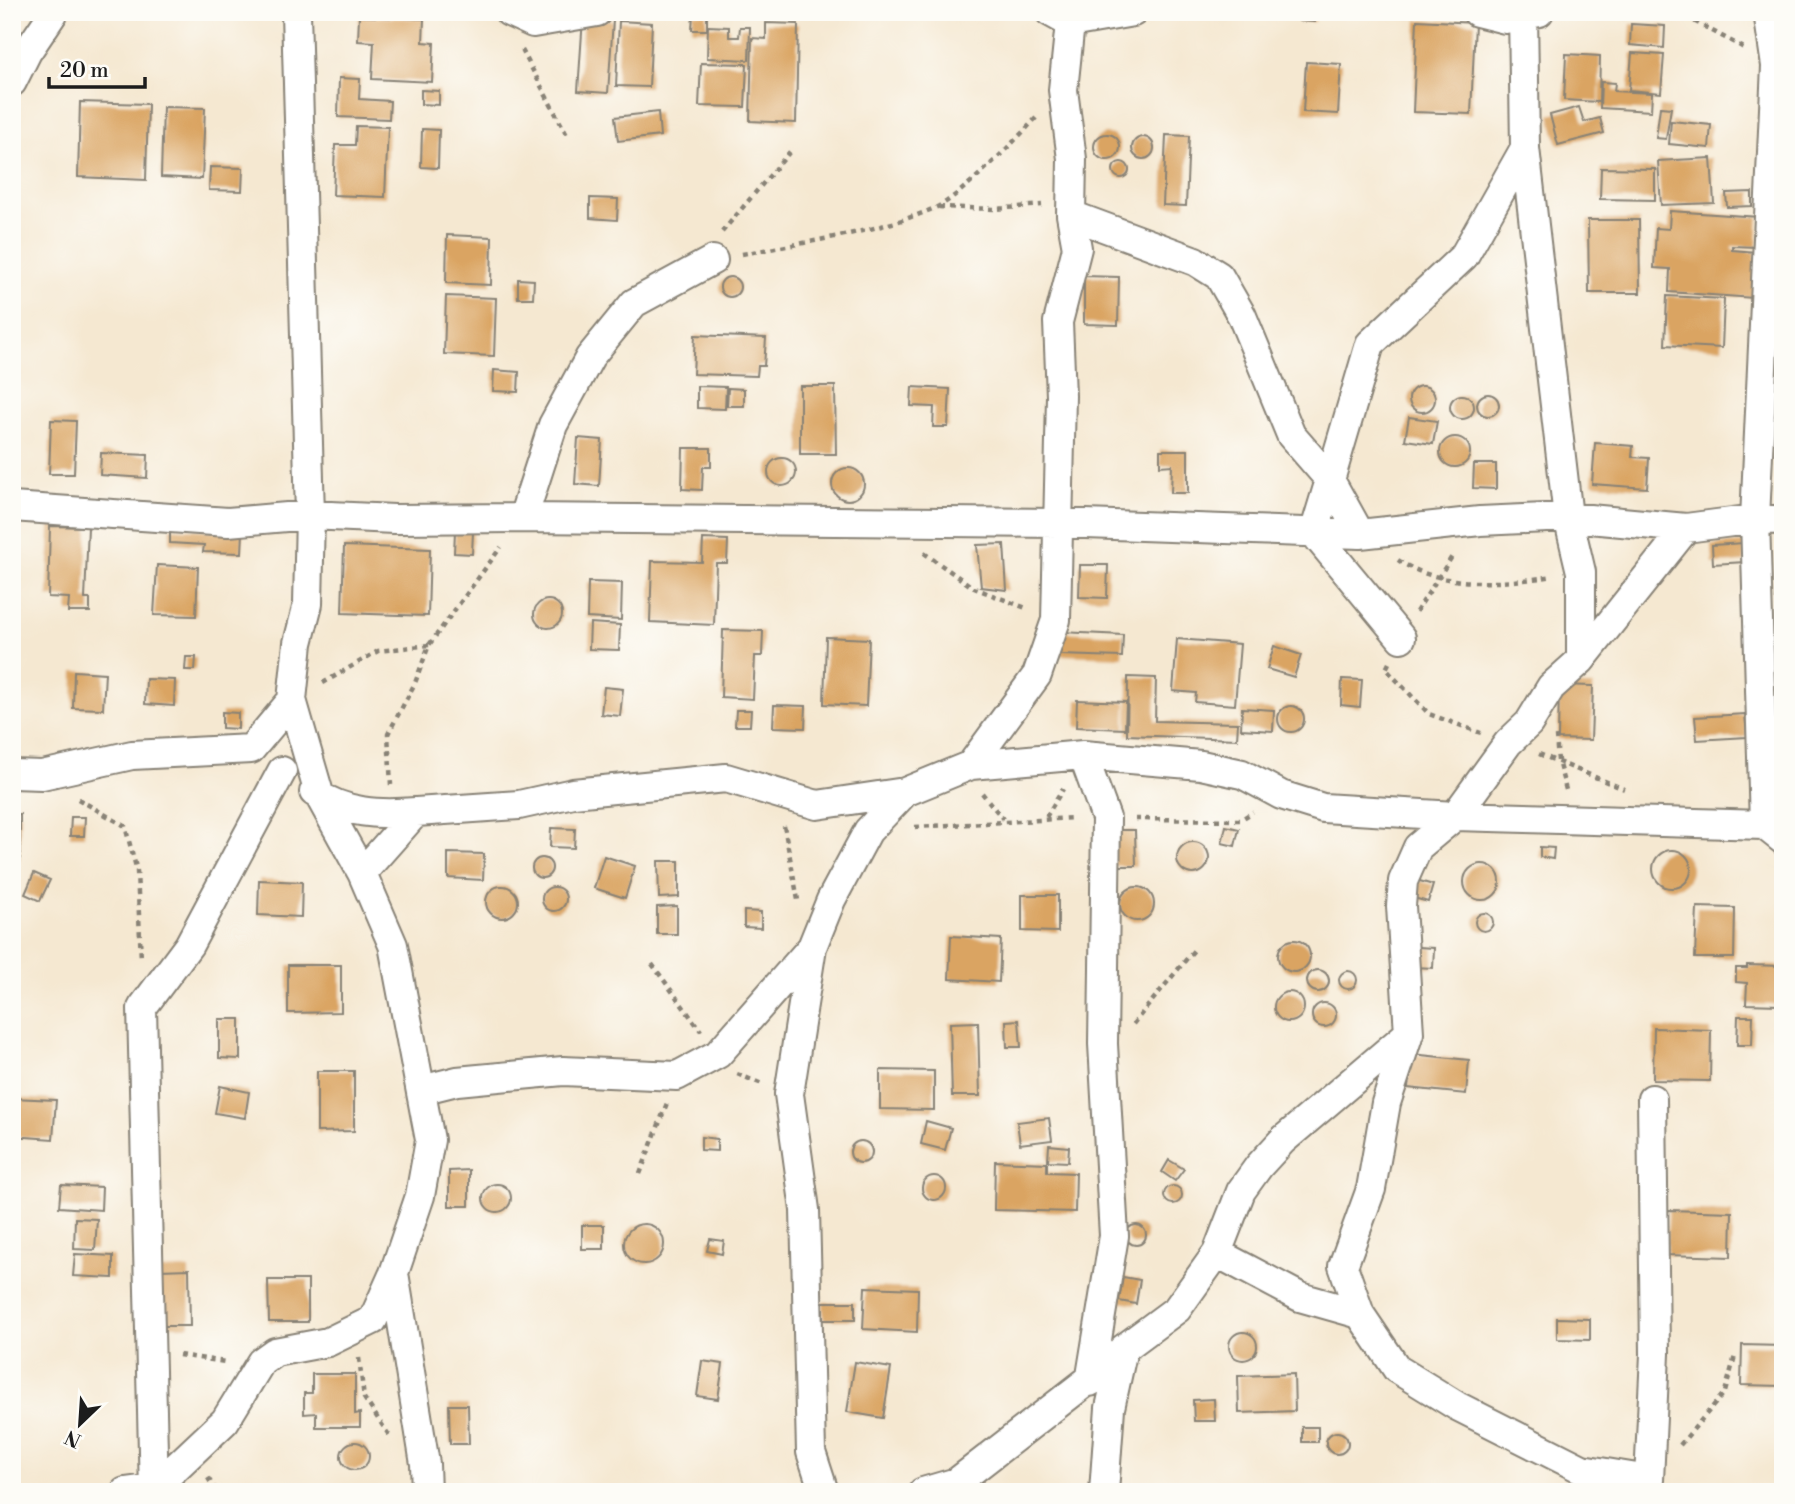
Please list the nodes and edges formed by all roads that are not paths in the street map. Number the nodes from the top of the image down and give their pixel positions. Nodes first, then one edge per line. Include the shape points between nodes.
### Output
1 (296, 12) edge
2 (597, 12) edge
3 (1133, 12) edge
4 (1477, 12) edge
5 (1768, 12) edge
6 (42, 14) edge
7 (1529, 14) edge
8 (521, 18) edge
9 (1060, 18) edge
10 (12, 82) edge
11 (1525, 148) junction
12 (1072, 215) junction
13 (713, 260) road end
14 (1330, 480) junction
15 (12, 507) edge
16 (310, 515) junction
17 (1569, 517) junction
18 (523, 518) junction
19 (1769, 519) edge
20 (1058, 523) junction
21 (1686, 528) junction
22 (1314, 533) junction
23 (1360, 534) junction
24 (1401, 638) road end
25 (1580, 660) junction
26 (292, 701) junction
27 (251, 749) junction
28 (1083, 755) junction
29 (971, 765) junction
30 (282, 771) junction
31 (12, 774) edge
32 (905, 792) junction
33 (320, 797) junction
34 (406, 813) junction
35 (1455, 816) junction
36 (1777, 829) edge
37 (362, 873) junction
38 (812, 947) junction
39 (1409, 1033) junction
40 (421, 1090) junction
41 (1652, 1099) dead end
42 (1217, 1252) junction
43 (394, 1273) junction
44 (1360, 1314) junction
45 (1123, 1349) junction
46 (1090, 1382) junction
47 (426, 1478) edge
48 (1646, 1486) edge
49 (154, 1490) edge
50 (125, 1492) edge
51 (824, 1492) edge
52 (923, 1492) edge
53 (1104, 1492) edge

1 - 16 street
2 - 8 street
3 - 9 street
4 - 7 street via 1505,19
5 - 19 street via 1776,66
6 - 10 street
7 - 11 street
9 - 12 street
11 - 14 street via 1464,256 1370,344
11 - 17 street
12 - 14 street via 1195,261 1219,276 1242,316 1291,435
12 - 20 street via 1077,248 1058,323
13 - 18 street via 634,303 590,357 553,425
14 - 22 street
14 - 23 street
15 - 16 street via 228,522
16 - 18 street
16 - 26 street via 308,604 298,643
17 - 21 street
17 - 23 street via 1480,520
17 - 25 street via 1581,572
18 - 20 street
19 - 21 street
19 - 36 street
20 - 22 street
20 - 29 street via 1056,620 1037,675
21 - 25 street
22 - 23 street
22 - 24 street
25 - 35 street via 1552,687
26 - 27 street
26 - 33 street
27 - 30 street
27 - 31 street via 132,755 42,775
28 - 29 street
28 - 35 street via 1215,768 1242,774 1281,795 1323,808
28 - 46 street via 1106,818 1103,1044 1114,1236
29 - 32 street
30 - 33 street
30 - 49 street via 190,945 142,1008
32 - 34 street via 817,805 726,778 573,793 519,805
32 - 38 street via 868,831
33 - 34 street via 377,815
33 - 37 street
34 - 37 street
35 - 36 street
35 - 39 street via 1418,847 1403,881
37 - 40 street via 393,945
38 - 40 street via 718,1054 677,1076 563,1070 457,1081
38 - 51 street via 789,1094 805,1210 811,1452
39 - 42 street via 1283,1140 1259,1166 1241,1191
39 - 44 street via 1386,1102 1371,1189 1343,1265
40 - 43 street via 430,1140 420,1196
41 - 48 street via 1655,1354
42 - 44 street via 1300,1297
42 - 45 street via 1177,1309
43 - 47 street
43 - 49 street via 373,1320 328,1342 275,1352 261,1362 225,1421
44 - 48 street via 1397,1369 1457,1406 1582,1469
45 - 46 street
45 - 53 street via 1110,1408
46 - 52 street via 957,1482
49 - 50 street

